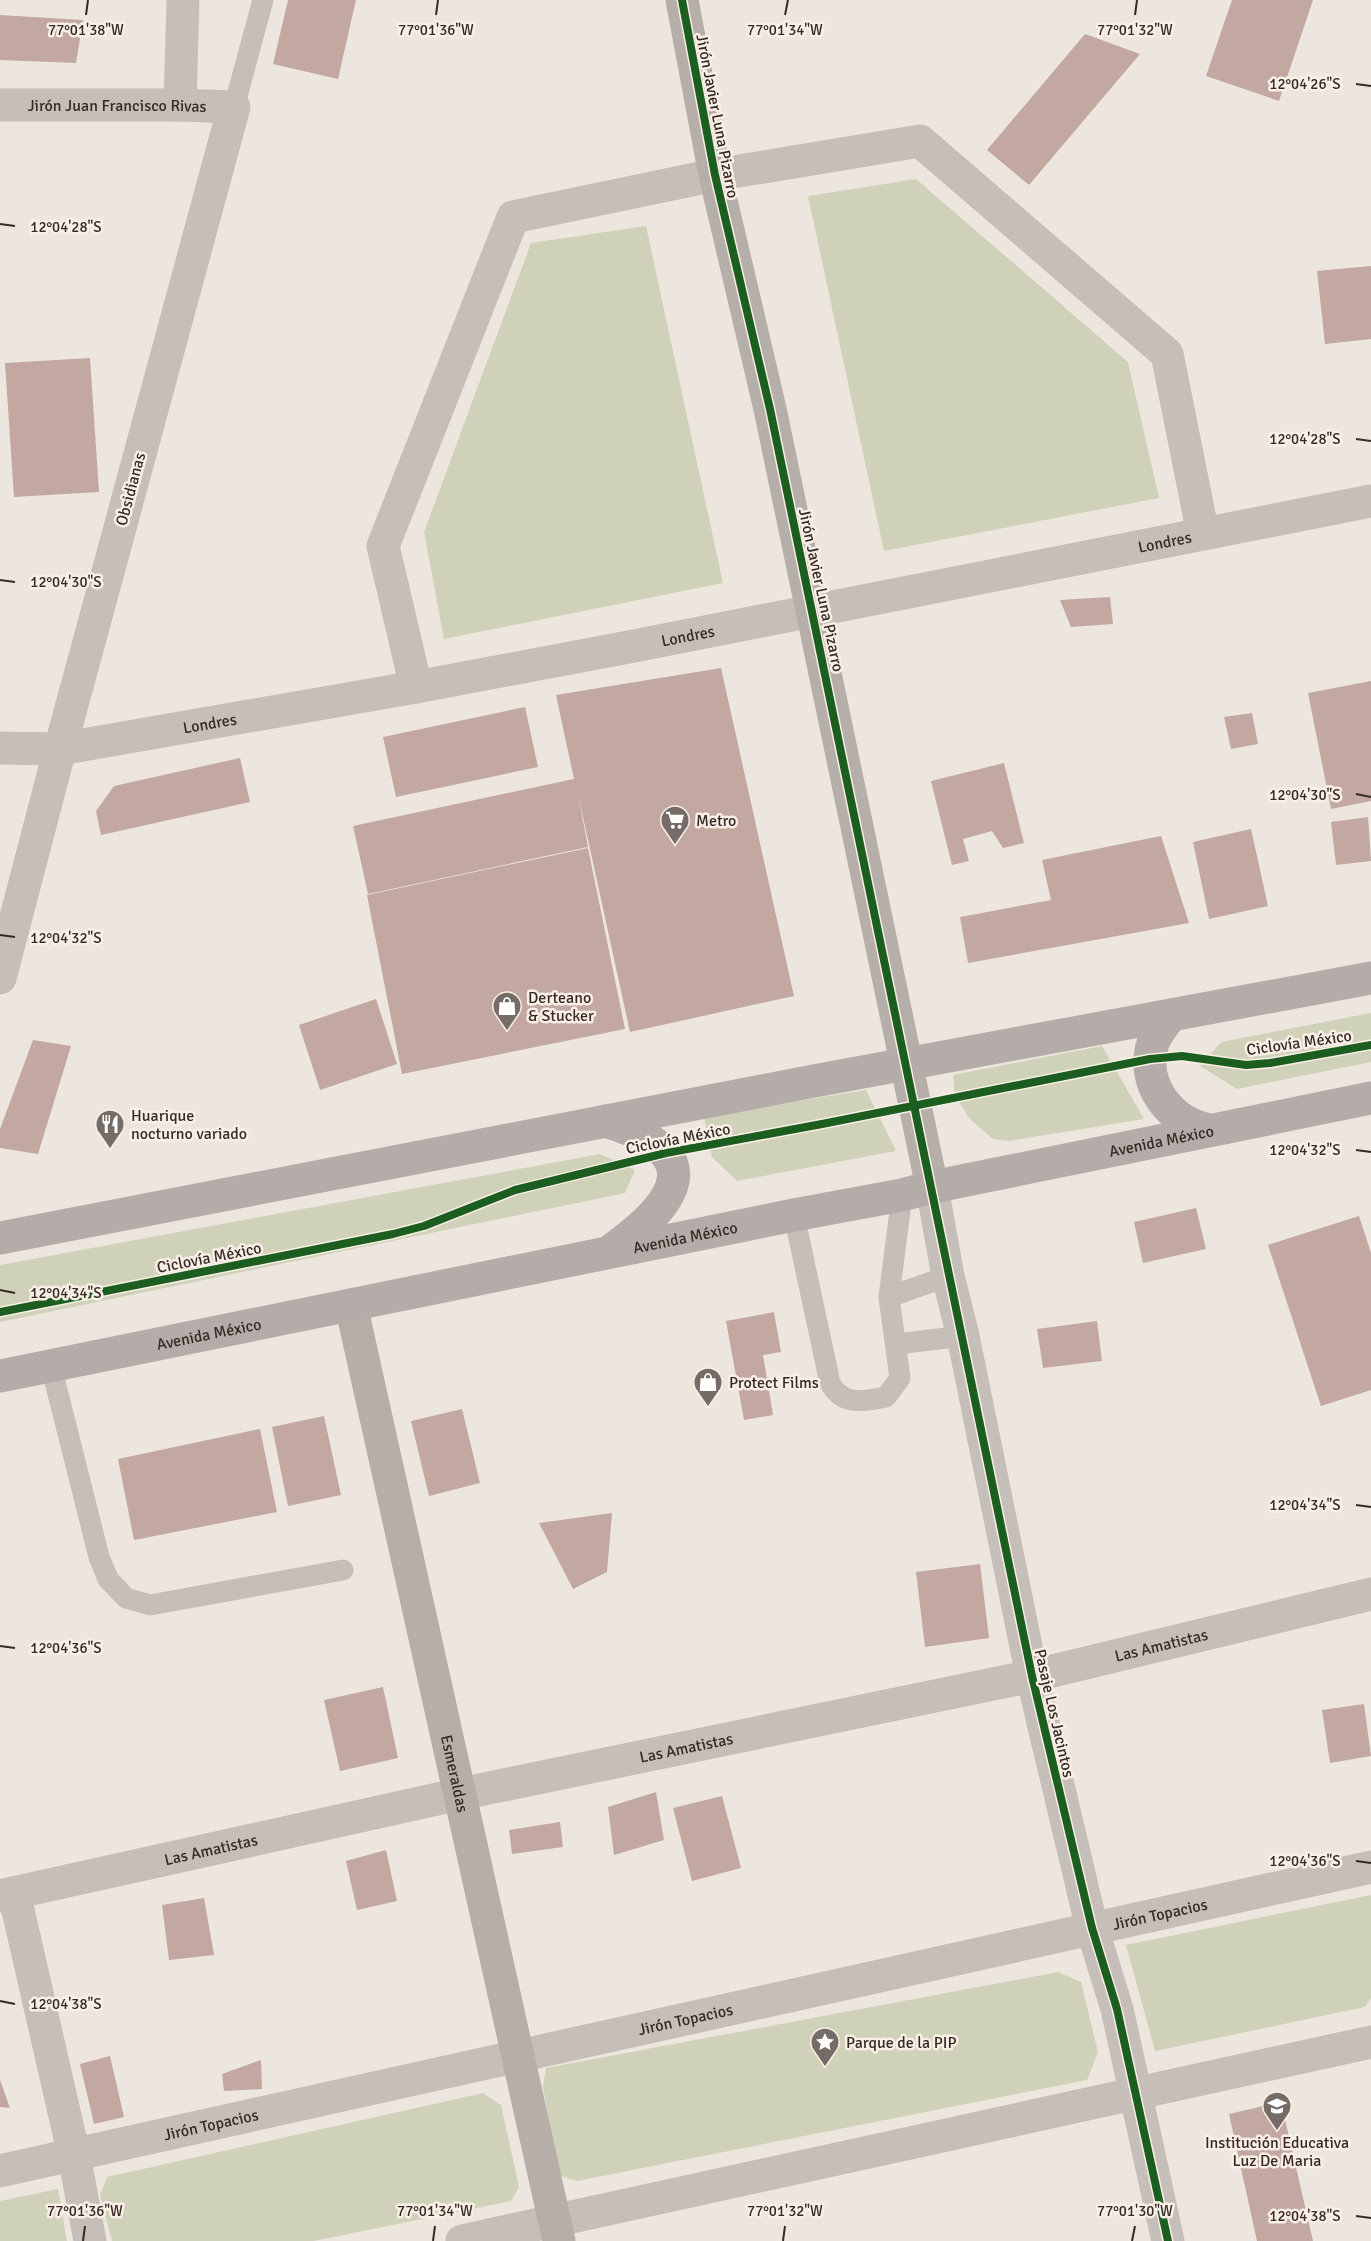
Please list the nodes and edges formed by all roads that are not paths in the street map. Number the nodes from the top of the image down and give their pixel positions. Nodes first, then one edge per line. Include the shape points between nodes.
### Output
1 (183, 0) edge
2 (263, 0) edge
3 (682, 0) edge
4 (0, 105) edge
5 (180, 105) junction
6 (234, 107) junction
7 (715, 175) junction
8 (1371, 501) edge
9 (1203, 534) junction
10 (812, 610) junction
11 (416, 687) junction
12 (0, 748) edge
13 (60, 749) junction
14 (0, 978) edge
15 (1371, 978) edge
16 (1171, 1015) junction
17 (906, 1064) junction
18 (1371, 1098) edge
19 (605, 1121) junction
20 (1209, 1130) junction
21 (917, 1191) junction
22 (794, 1215) junction
23 (0, 1238) edge
24 (607, 1254) junction
25 (948, 1276) junction
26 (889, 1297) junction
27 (351, 1305) junction
28 (963, 1336) junction
29 (897, 1344) junction
30 (51, 1366) junction
31 (0, 1376) edge
32 (343, 1570) dead end
33 (1371, 1594) edge
34 (1032, 1676) junction
35 (460, 1794) junction
36 (1371, 1867) edge
37 (7, 1894) edge
38 (1092, 1928) junction
39 (1371, 2042) edge
40 (518, 2056) junction
41 (1136, 2093) junction
42 (74, 2155) junction
43 (0, 2171) edge
44 (557, 2231) edge
45 (90, 2241) edge
46 (462, 2241) edge
47 (1168, 2241) edge

1 - 5 street
2 - 6 lane, Obsidianas
3 - 7 street, Jirón Javier Luna Pizarro
4 - 5 street, Jirón Juan Francisco Rivas
5 - 6 street, Jirón Juan Francisco Rivas
6 - 13 street, Obsidianas
7 - 9 street via 920,141 1167,354
7 - 10 street, Jirón Javier Luna Pizarro
7 - 11 street via 513,217 383,546
8 - 9 street, Londres
9 - 10 street, Londres
10 - 11 street, Londres
10 - 17 street, Jirón Javier Luna Pizarro
11 - 13 street, Londres
12 - 13 street, Londres
13 - 14 street, Obsidianas
15 - 16 main road
16 - 17 main road
16 - 20 main road via 1153,1042 1153,1083 1165,1106 1175,1115
17 - 19 main road
17 - 21 street, Jirón Javier Luna Pizarro
18 - 20 main road, Avenida México
19 - 23 main road
19 - 24 main road via 632,1129 657,1144 674,1173 669,1192 656,1212
20 - 21 main road, Avenida México
21 - 22 main road, Avenida México
21 - 25 street, Pasaje Los Jacintos
21 - 26 lane
22 - 24 main road, Avenida México
22 - 29 lane via 835,1392 854,1401 886,1397 900,1378
24 - 27 main road, Avenida México
25 - 26 lane
25 - 28 street, Pasaje Los Jacintos
26 - 29 lane
27 - 30 main road, Avenida México
27 - 35 street, Esmeraldas
28 - 29 lane
28 - 34 street, Pasaje Los Jacintos
30 - 31 main road, Avenida México
30 - 32 lane via 99,1557 108,1579 126,1598 150,1605
33 - 34 street, Las Amatistas
34 - 35 street, Las Amatistas
34 - 38 street, Pasaje Los Jacintos
35 - 37 street, Las Amatistas
35 - 40 street, Esmeraldas
36 - 38 street, Jirón Topacios
37 - 42 street
38 - 40 street, Jirón Topacios
38 - 41 street, Pasaje Los Jacintos via 1117,2009
39 - 41 street
40 - 42 street, Jirón Topacios
40 - 44 street, Esmeraldas
41 - 44 street
41 - 47 street, Pasaje Los Jacintos
42 - 43 street, Jirón Topacios
42 - 45 street
44 - 46 street

